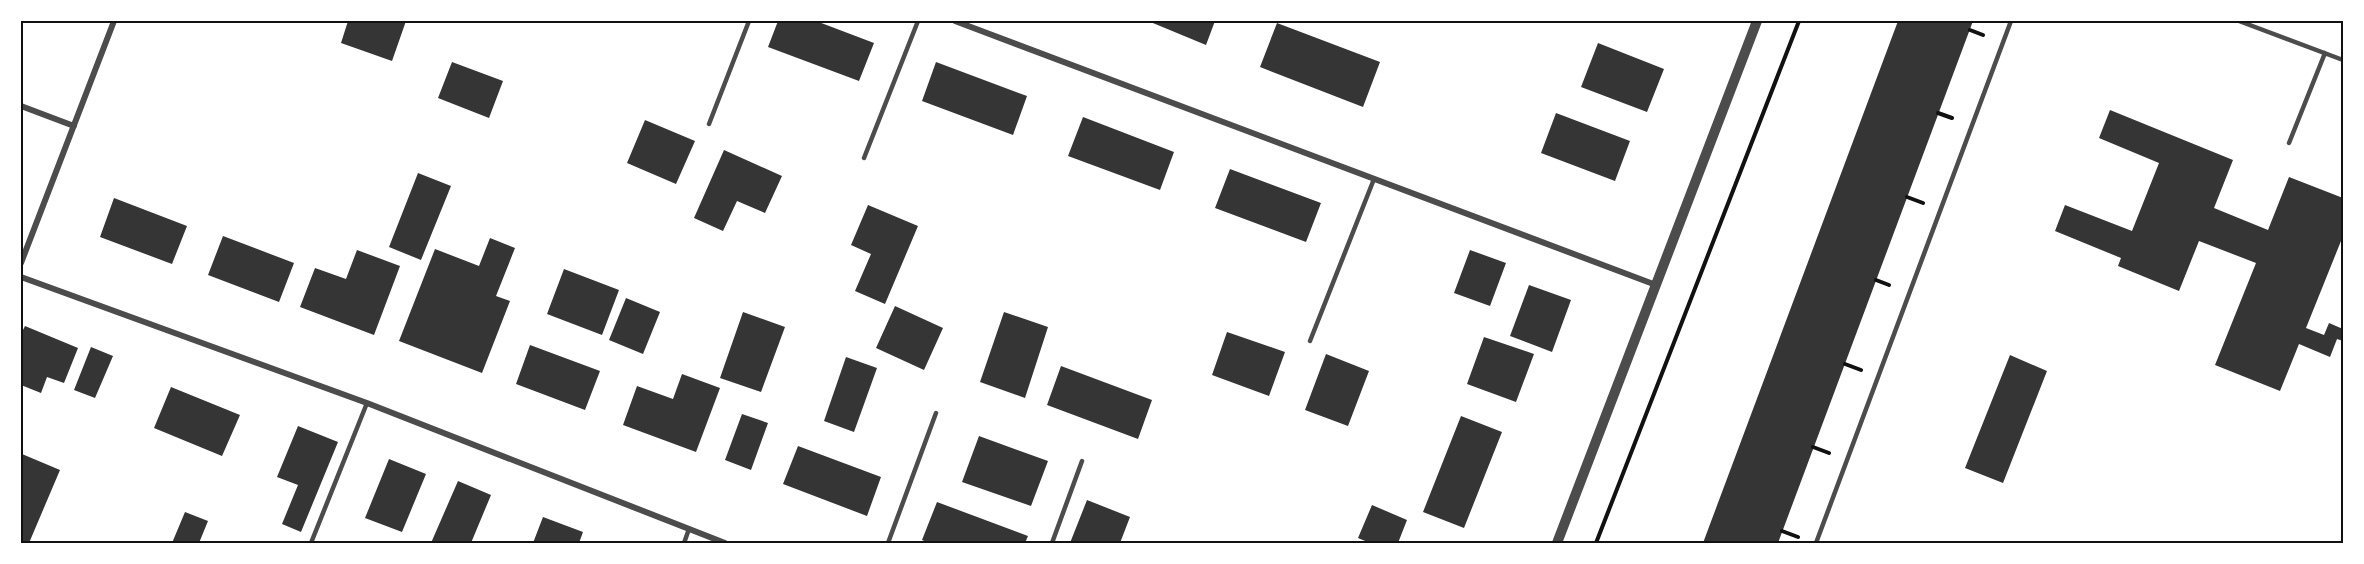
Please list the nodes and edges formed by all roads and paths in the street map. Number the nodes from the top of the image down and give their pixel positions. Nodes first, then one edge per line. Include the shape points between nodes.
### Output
1 (114, 21) edge
2 (749, 21) edge
3 (918, 21) edge
4 (955, 21) edge
5 (1757, 21) edge
6 (1798, 21) edge
7 (2012, 21) edge
8 (2239, 21) edge
9 (2325, 53) junction
10 (2343, 60) edge
11 (21, 106) edge
12 (709, 124) dead end
13 (74, 126) junction
14 (2289, 143) dead end
15 (864, 158) dead end
16 (1374, 179) junction
17 (21, 263) edge
18 (21, 277) edge
19 (1656, 285) junction
20 (1310, 341) dead end
21 (367, 403) junction
22 (936, 413) dead end
23 (1082, 461) dead end
24 (689, 529) junction
25 (311, 543) edge
26 (684, 543) edge
27 (725, 543) edge
28 (888, 543) edge
29 (1052, 543) edge
30 (1557, 543) edge
31 (1596, 543) edge
32 (1816, 543) edge

1 - 13 street
2 - 12 lane
3 - 15 lane
4 - 16 street
5 - 19 street
6 - 31 path
7 - 32 lane
8 - 9 lane
9 - 10 lane
9 - 14 lane
11 - 13 street
13 - 17 street
16 - 19 street
16 - 20 lane
18 - 21 street
19 - 30 street
21 - 24 street
21 - 25 lane
22 - 28 lane
23 - 29 lane
24 - 26 lane
24 - 27 street

